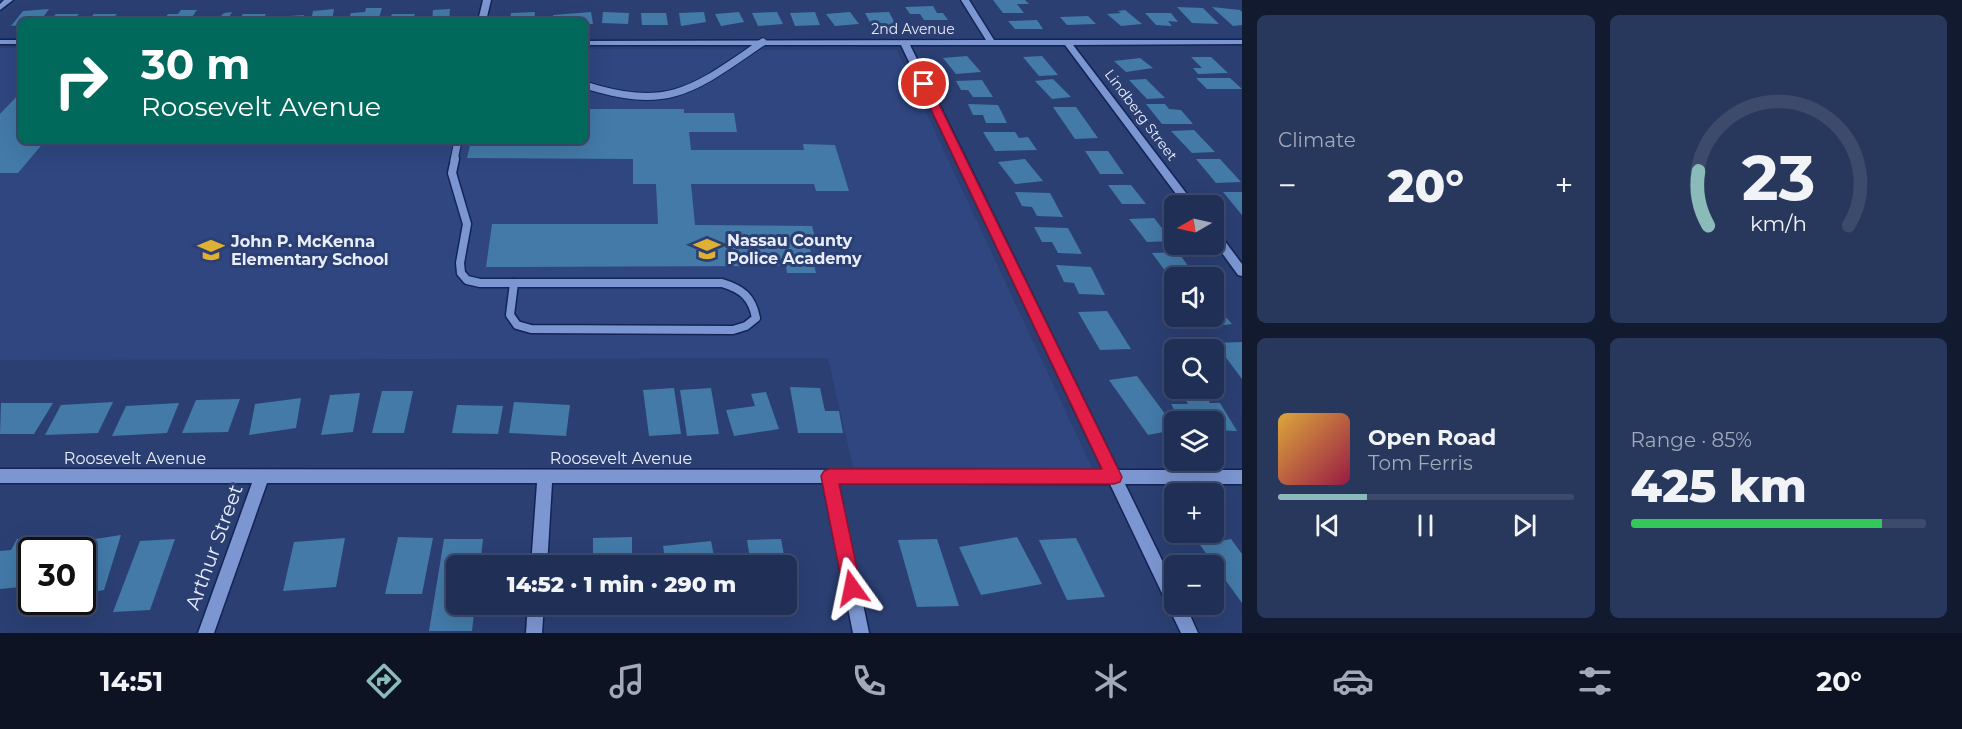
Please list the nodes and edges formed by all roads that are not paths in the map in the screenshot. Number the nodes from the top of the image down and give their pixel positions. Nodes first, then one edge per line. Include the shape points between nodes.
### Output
1 (9, 0) edge
2 (487, 0) edge
3 (965, 0) edge
4 (0, 9) edge
5 (483, 18) edge
6 (0, 42) edge
7 (18, 42) edge
8 (763, 42) junction
9 (904, 42) junction
10 (992, 42) junction
11 (1067, 42) junction
12 (1230, 42) junction
13 (1242, 42) edge
14 (588, 43) edge
15 (1242, 53) edge
16 (588, 86) edge
17 (457, 144) edge
18 (1183, 195) edge
19 (1224, 248) edge
20 (1242, 272) edge
21 (514, 283) junction
22 (0, 476) edge
23 (262, 476) junction
24 (545, 476) junction
25 (829, 476) junction
26 (1114, 477) junction
27 (1242, 477) edge
28 (540, 555) edge
29 (1164, 580) edge
30 (535, 615) edge
31 (1181, 615) edge
32 (206, 633) edge
33 (534, 633) edge
34 (861, 633) edge
35 (1190, 633) edge

1 - 4 street
2 - 5 street
3 - 10 street
6 - 7 street
8 - 9 street, 2nd Avenue
8 - 14 street, 2nd Avenue
8 - 16 lane via 699,84 672,96 610,95
9 - 10 street, 2nd Avenue
9 - 26 street
10 - 11 street, 2nd Avenue
11 - 12 street, 2nd Avenue
11 - 18 street, Lindberg Street
12 - 13 street, 2nd Avenue
12 - 15 street
17 - 21 lane via 452,173 467,224 461,273 467,280 480,283
19 - 20 street
21 - 21 lane via 510,315 517,325 531,329 733,330 756,318 754,303 745,293 722,284
22 - 23 street, Roosevelt Avenue
23 - 24 street, Roosevelt Avenue
23 - 32 street, Arthur Street
24 - 25 street, Roosevelt Avenue
24 - 28 street
25 - 26 street, Roosevelt Avenue
25 - 34 street
26 - 27 street, Roosevelt Avenue
26 - 29 street
30 - 33 street
31 - 35 street

